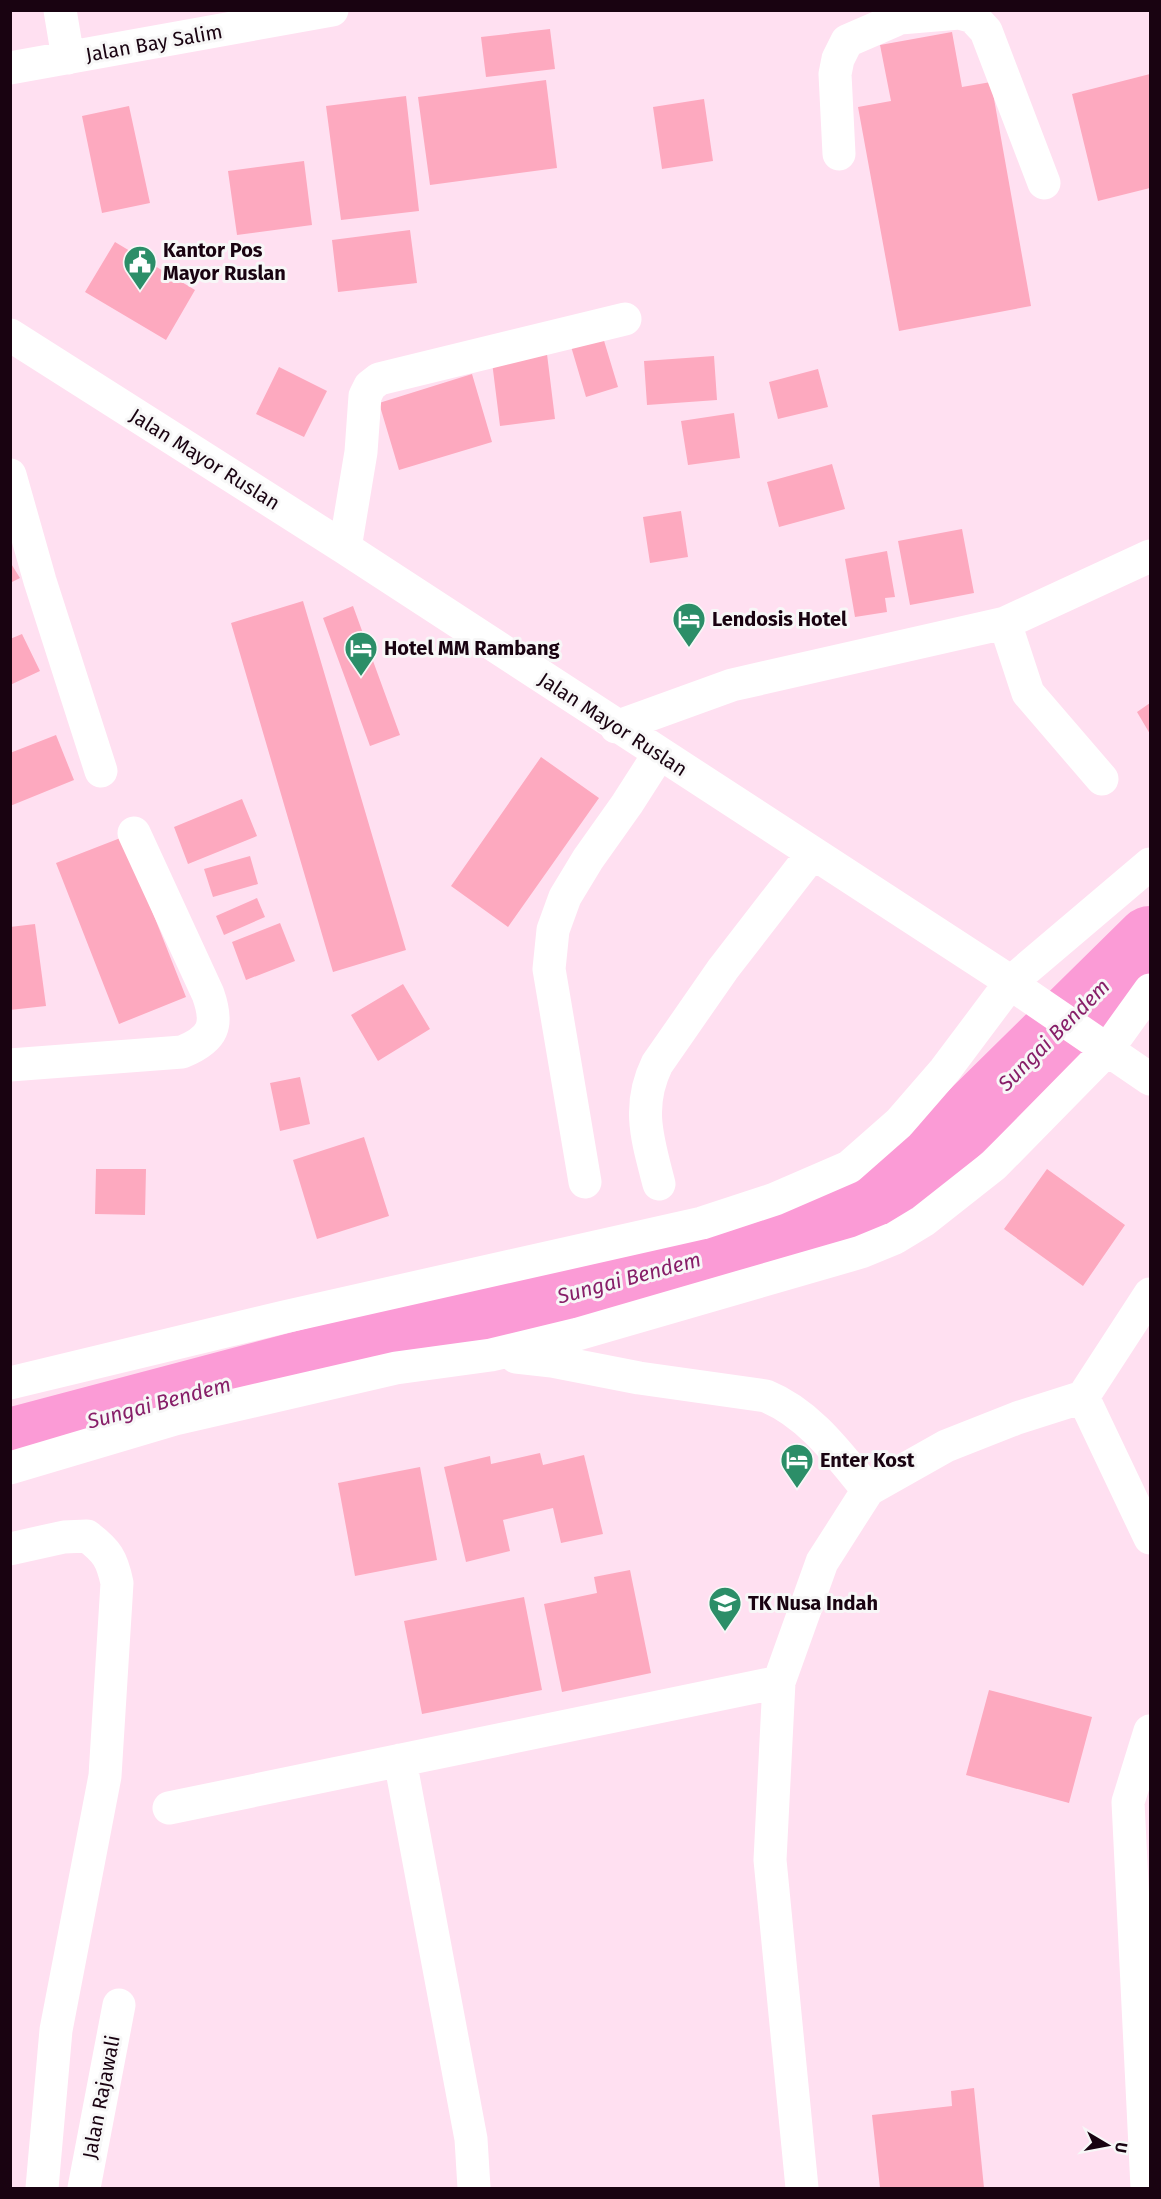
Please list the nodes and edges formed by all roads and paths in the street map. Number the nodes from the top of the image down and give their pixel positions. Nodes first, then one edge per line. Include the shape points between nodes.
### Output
1 (60, 10) edge
2 (332, 10) edge
3 (898, 14) edge
4 (68, 58) junction
5 (10, 68) edge
6 (839, 154) dead end
7 (1044, 183) dead end
8 (624, 319) dead end
9 (10, 335) edge
10 (10, 475) edge
11 (345, 548) junction
12 (1150, 556) edge
13 (1005, 622) junction
14 (616, 726) junction
15 (659, 754) junction
16 (101, 771) dead end
17 (1102, 779) dead end
18 (134, 833) dead end
19 (812, 854) junction
20 (1150, 864) edge
21 (1014, 985) junction
22 (1150, 990) edge
23 (1100, 1045) junction
24 (10, 1065) edge
25 (1150, 1079) edge
26 (585, 1182) dead end
27 (658, 1184) dead end
28 (1150, 1294) edge
29 (491, 1355) junction
30 (10, 1383) edge
31 (1083, 1397) junction
32 (10, 1468) edge
33 (868, 1490) junction
34 (1150, 1538) edge
35 (10, 1549) edge
36 (779, 1682) junction
37 (1150, 1731) edge
38 (400, 1760) junction
39 (168, 1808) dead end
40 (119, 2005) dead end
41 (42, 2188) edge
42 (84, 2188) edge
43 (474, 2188) edge
44 (802, 2188) edge
45 (1147, 2188) edge

1 - 4 street
2 - 4 street, Jalan Bay Salim
3 - 6 street via 847,41 838,59 835,74
3 - 7 street via 959,13 973,17 986,31
4 - 5 street, Jalan Bay Salim
8 - 11 street via 379,379 370,386
9 - 11 street, Jalan Mayor Ruslan
10 - 16 street
11 - 14 street, Jalan Mayor Ruslan
12 - 13 street
13 - 14 street via 732,685
13 - 17 street via 1028,693
14 - 15 street, Jalan Mayor Ruslan
15 - 19 street, Jalan Mayor Ruslan
15 - 26 street via 565,897 553,930 549,969
18 - 24 street via 208,994 214,1012 209,1035 199,1045 182,1052
19 - 21 street, Jalan Mayor Ruslan
19 - 27 street via 723,969 650,1077 644,1110
20 - 21 street
21 - 23 street, Jalan Mayor Ruslan
21 - 30 street via 899,1123 849,1167 776,1199 702,1223
22 - 23 street
23 - 25 street, Jalan Mayor Ruslan
23 - 29 street via 994,1165 895,1238 861,1252
28 - 31 street
29 - 32 street via 396,1368 175,1419
29 - 33 street via 552,1361 766,1396 783,1403 826,1440
31 - 33 street via 946,1446
31 - 34 street
33 - 36 street via 822,1562
35 - 41 street via 87,1536 113,1562 117,1583 105,1776 56,2030
36 - 38 street
36 - 44 street via 770,1860
37 - 45 street via 1128,1802
38 - 39 street
38 - 43 street via 471,2139
40 - 42 street, Jalan Rajawali

